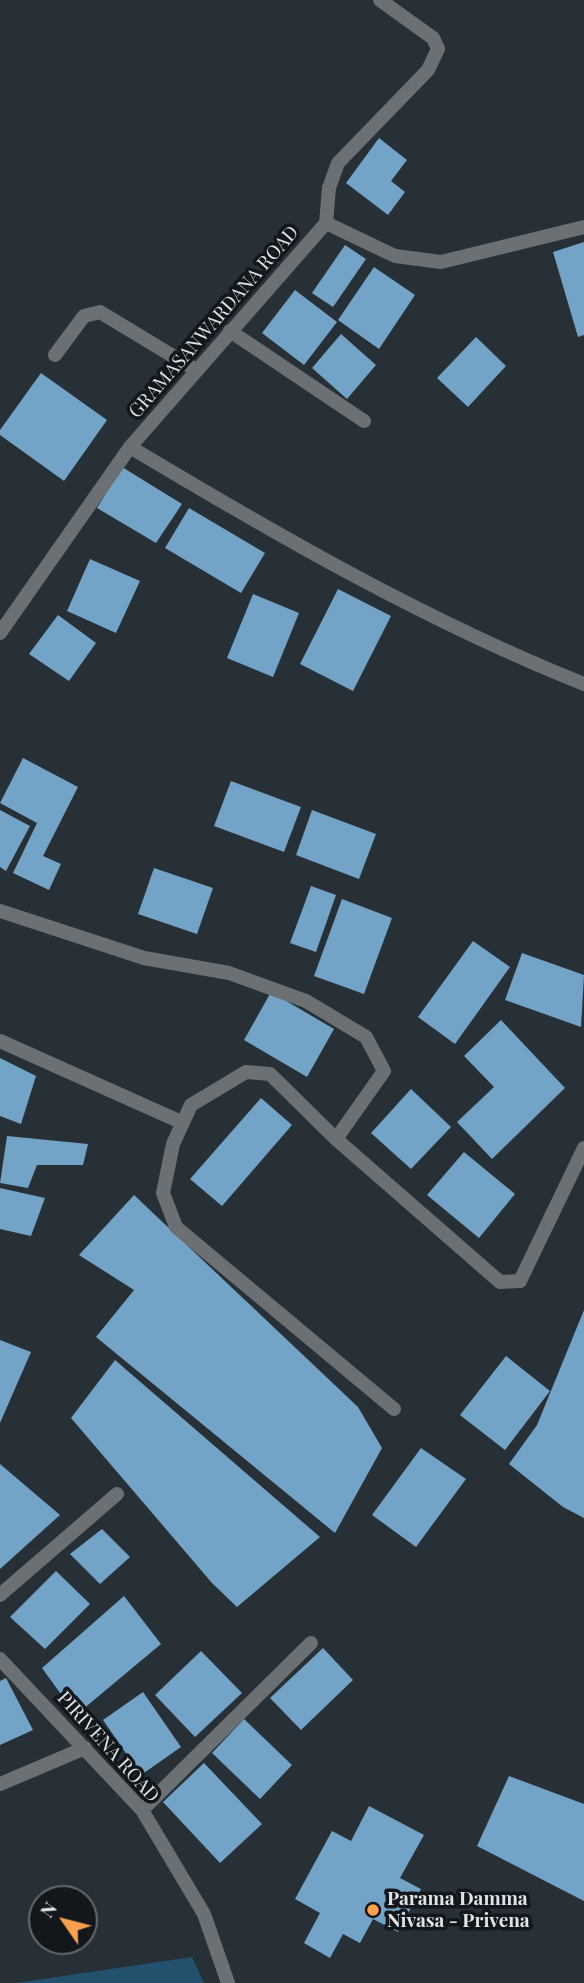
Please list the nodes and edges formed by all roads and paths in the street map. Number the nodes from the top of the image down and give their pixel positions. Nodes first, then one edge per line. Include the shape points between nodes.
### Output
1 (380, 0) edge
2 (326, 223) junction
3 (584, 227) edge
4 (230, 331) junction
5 (55, 355) dead end
6 (196, 370) junction
7 (364, 421) dead end
8 (130, 447) junction
9 (0, 634) edge
10 (584, 684) edge
11 (0, 911) edge
12 (0, 1041) edge
13 (181, 1122) junction
14 (336, 1139) junction
15 (584, 1148) edge
16 (394, 1409) dead end
17 (117, 1494) dead end
18 (0, 1595) edge
19 (311, 1643) dead end
20 (0, 1659) edge
21 (85, 1748) junction
22 (0, 1784) edge
23 (142, 1810) junction
24 (228, 1983) edge

1 - 2 street via 433,38 438,49 428,70 338,163 329,188
2 - 3 street, GRAMASANWARDANA ROAD via 395,256 441,262
2 - 4 street, GRAMASANWARDANA ROAD
4 - 6 street, GRAMASANWARDANA ROAD
4 - 7 street
5 - 6 street via 84,316 100,312
6 - 8 street, GRAMASANWARDANA ROAD
8 - 9 street, GRAMASANWARDANA ROAD
8 - 10 street via 243,515 492,647
11 - 14 street via 144,958 229,972 306,1001 366,1037 384,1071
12 - 13 street
13 - 14 street via 191,1105 246,1072 270,1074
13 - 16 street via 163,1193 176,1227
14 - 15 street via 500,1282 520,1281
17 - 18 street
19 - 23 street
20 - 21 street, PIRIVENA ROAD
21 - 22 street
21 - 23 street, PIRIVENA ROAD
23 - 24 street, PIRIVENA ROAD via 204,1914

